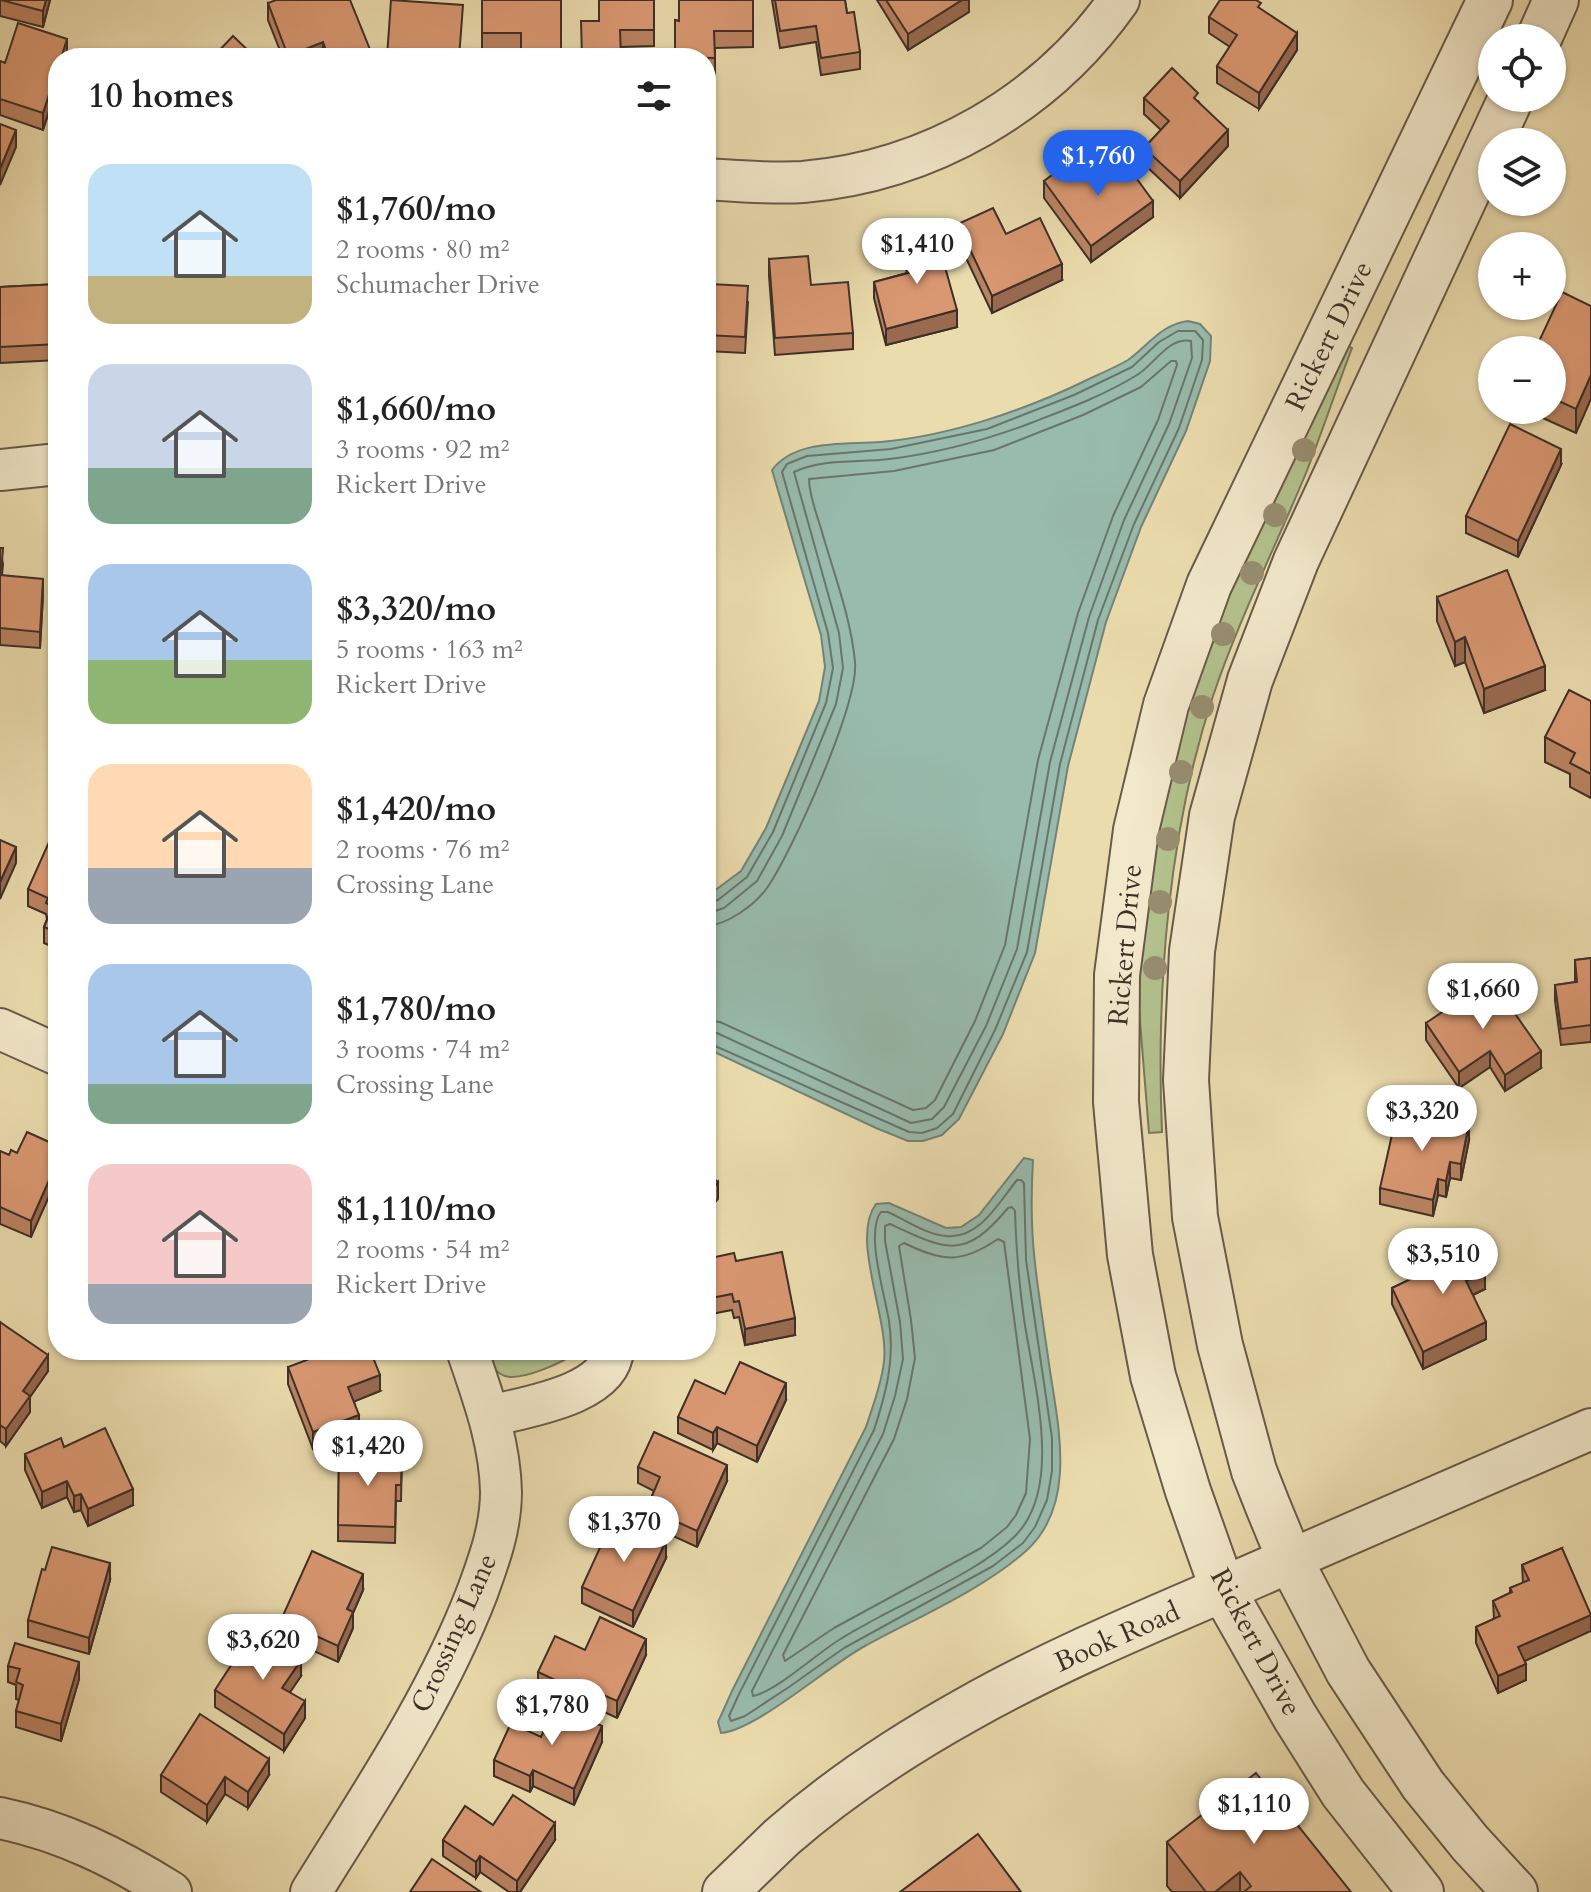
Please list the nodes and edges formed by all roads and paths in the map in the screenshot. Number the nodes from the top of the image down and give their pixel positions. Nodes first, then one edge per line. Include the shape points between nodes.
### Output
1 (1119, 0) edge
2 (1490, 0) edge
3 (1556, 0) edge
4 (1545, 24) edge
5 (1504, 112) edge
6 (716, 180) edge
7 (48, 465) edge
8 (0, 470) edge
9 (0, 1029) edge
10 (48, 1051) edge
11 (470, 1360) edge
12 (611, 1360) edge
13 (490, 1416) junction
14 (1591, 1429) edge
15 (1290, 1560) junction
16 (1223, 1590) junction
17 (0, 1818) edge
18 (171, 1892) edge
19 (311, 1892) edge
20 (725, 1892) edge
21 (1421, 1892) edge
22 (1515, 1892) edge

1 - 6 street via 1081,48 1037,89 942,146 871,170 806,182
2 - 16 street, Rickert Drive via 1209,585 1166,705 1136,830 1117,975 1116,1102 1130,1255 1153,1376
3 - 4 street
5 - 15 street via 1296,561 1250,680 1212,816 1192,951 1186,1080 1195,1217 1220,1345 1254,1471
7 - 8 street
9 - 10 street
11 - 13 street, Crossing Lane
12 - 13 street via 592,1383 571,1394
13 - 19 street, Crossing Lane via 501,1493 486,1568 430,1693
14 - 15 street, Book Road
15 - 16 street, Book Road
15 - 22 street via 1348,1671 1423,1785
16 - 20 street, Book Road via 968,1709 839,1794 784,1836
16 - 21 street, Rickert Drive via 1343,1793
17 - 18 street via 73,1839

